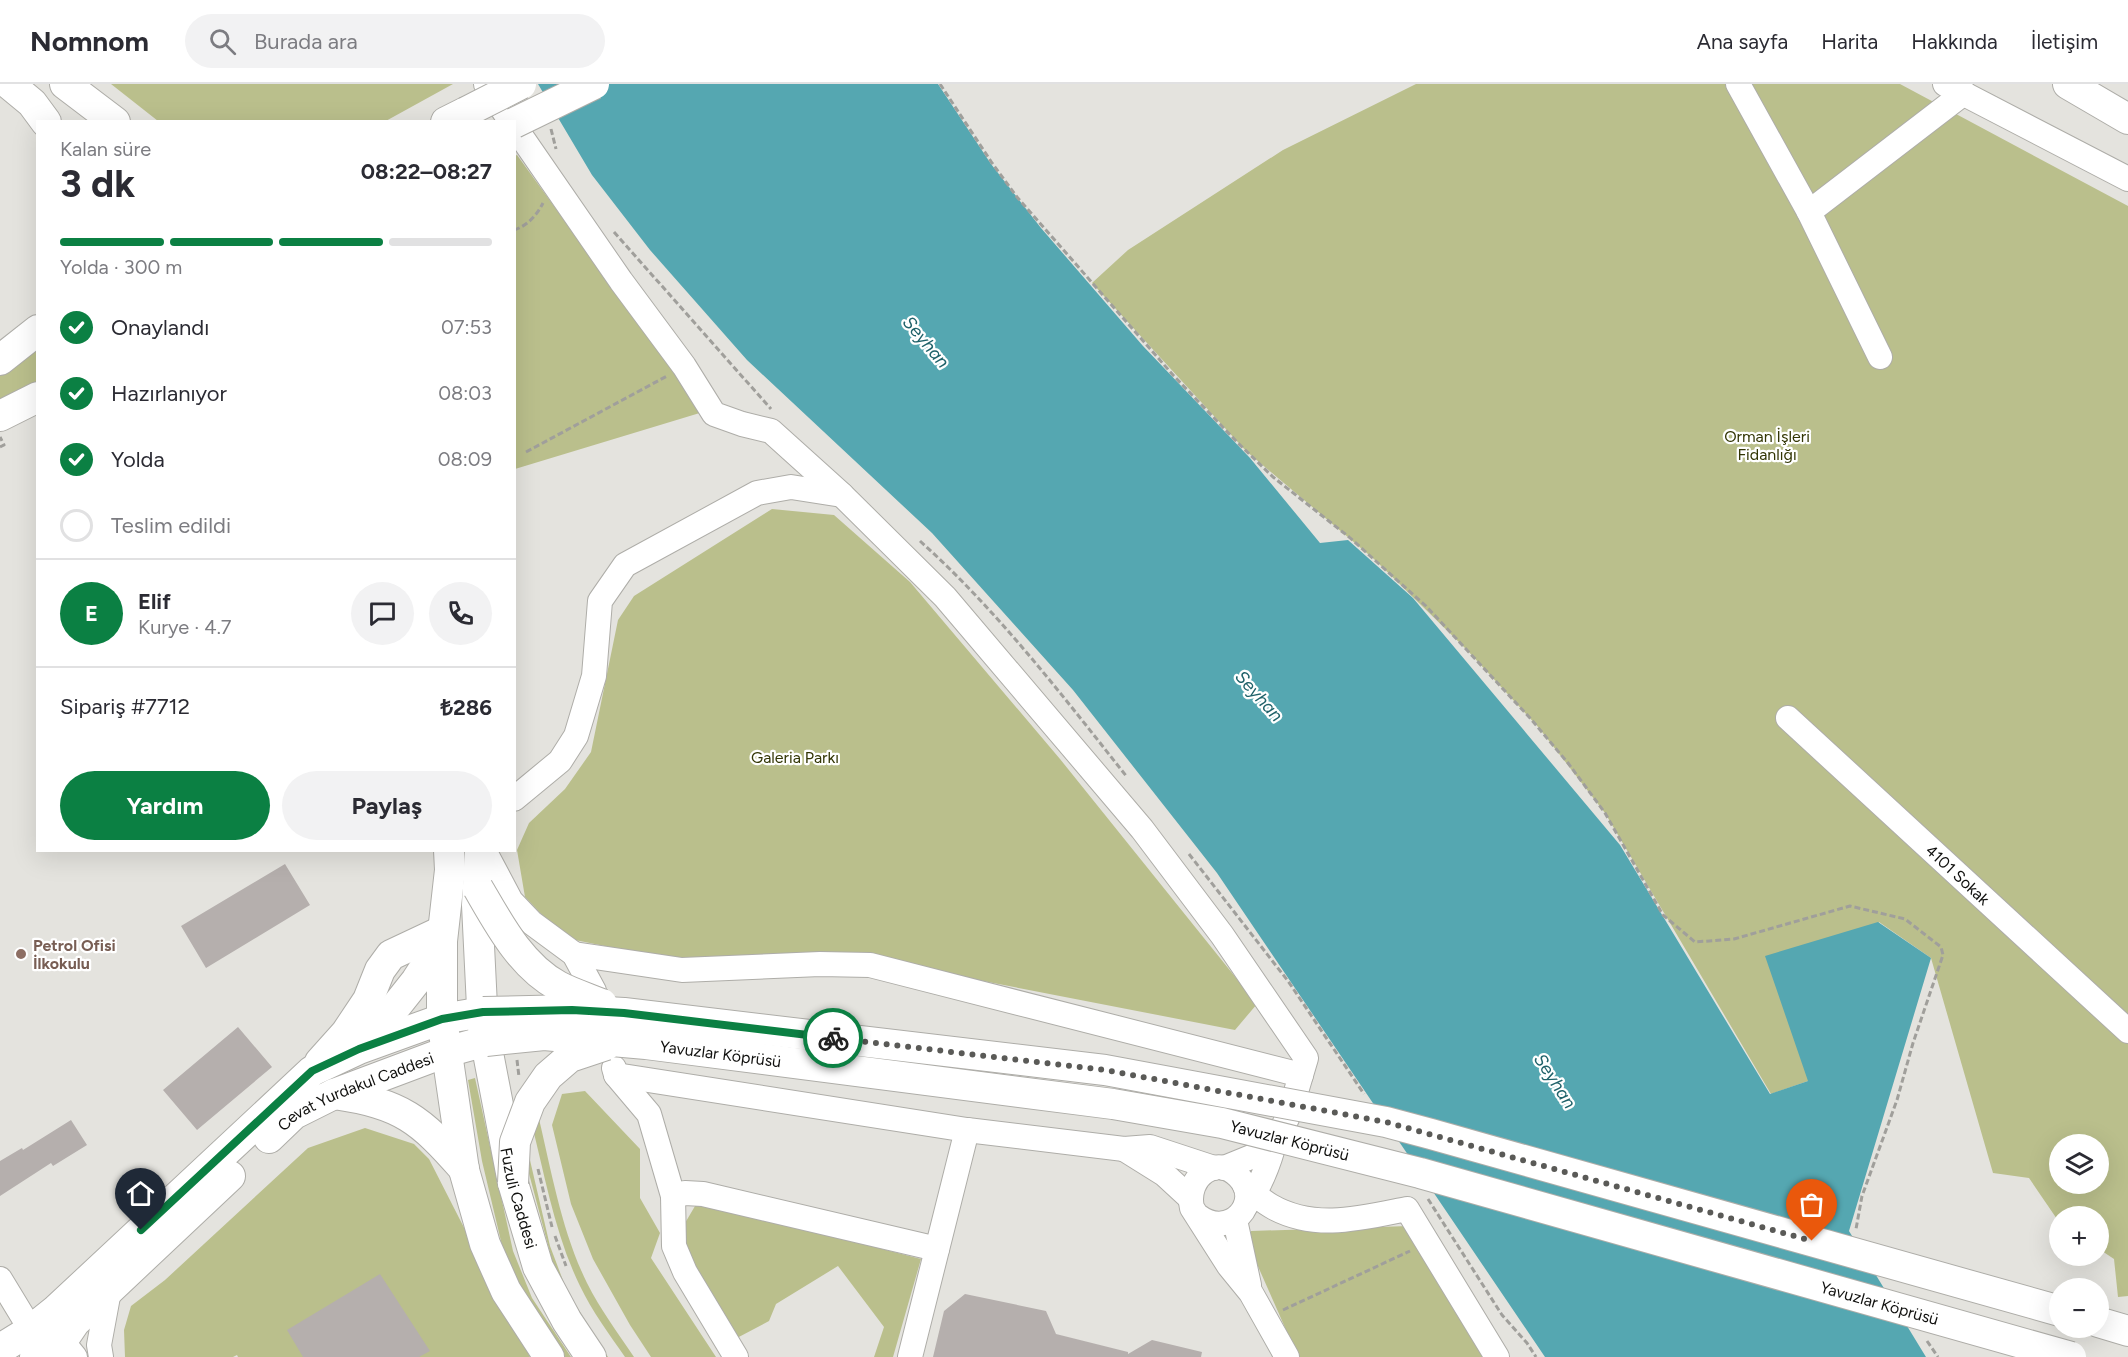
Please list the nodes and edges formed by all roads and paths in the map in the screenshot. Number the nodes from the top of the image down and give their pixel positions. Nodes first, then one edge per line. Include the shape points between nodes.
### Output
1 (9, 84) edge
2 (65, 84) edge
3 (486, 84) edge
4 (521, 84) edge
5 (594, 84) edge
6 (940, 84) edge
7 (1738, 84) edge
8 (2068, 84) edge
9 (1954, 89) edge
10 (456, 117) edge
11 (2128, 119) edge
12 (45, 120) edge
13 (112, 120) edge
14 (511, 120) edge
15 (516, 123) edge
16 (516, 127) edge
17 (2128, 179) edge
18 (553, 183) junction
19 (1809, 212) junction
20 (516, 229) edge
21 (36, 332) edge
22 (1880, 357) dead end
23 (0, 360) edge
24 (684, 366) junction
25 (0, 437) edge
26 (0, 447) edge
27 (526, 452) dead end
28 (842, 495) junction
29 (1788, 718) dead end
30 (516, 797) edge
31 (449, 852) edge
32 (482, 852) edge
33 (483, 852) edge
34 (478, 888) junction
35 (442, 936) junction
36 (574, 954) junction
37 (622, 1028) junction
38 (491, 1029) junction
39 (2128, 1030) edge
40 (444, 1034) junction
41 (341, 1058) junction
42 (312, 1071) junction
43 (616, 1075) junction
44 (1301, 1075) junction
45 (520, 1081) dead end
46 (334, 1094) junction
47 (967, 1130) junction
48 (1273, 1148) junction
49 (1124, 1149) junction
50 (538, 1168) dead end
51 (1219, 1168) junction
52 (464, 1170) junction
53 (513, 1183) junction
54 (673, 1197) junction
55 (1245, 1201) junction
56 (1194, 1207) junction
57 (1860, 1237) dead end
58 (1428, 1243) junction
59 (937, 1249) junction
60 (568, 1272) dead end
61 (0, 1279) edge
62 (110, 1291) junction
63 (1251, 1293) junction
64 (2049, 1308) edge
65 (1266, 1317) junction
66 (2109, 1325) edge
67 (2128, 1330) edge
68 (1926, 1340) dead end
69 (33, 1344) edge
70 (0, 1349) edge
71 (69, 1349) edge
72 (101, 1357) edge
73 (549, 1357) edge
74 (591, 1357) edge
75 (736, 1357) edge
76 (910, 1357) edge
77 (1287, 1357) edge
78 (1497, 1357) edge
79 (1938, 1357) edge
80 (2071, 1357) edge

1 - 12 main road via 32,103
2 - 13 main road
3 - 14 street
4 - 10 main road, bridge
5 - 15 main road, bridge
6 - 57 path via 1017,197 1208,412 1273,477 1349,537 1426,606 1530,718 1605,813 1664,915 1695,942 1734,939 1850,906 1905,919 1941,947 1943,955 1925,1012 1862,1196 1855,1228
7 - 19 street
8 - 11 main road
9 - 17 street
9 - 19 street
16 - 18 street
18 - 20 path via 538,212
18 - 24 street
19 - 22 street
21 - 23 main road
24 - 27 path
24 - 28 street via 714,414 771,431
25 - 26 path via 4,445
28 - 30 street via 791,487 757,493 625,565 600,601 594,676 576,736 560,761
28 - 44 street via 945,597 1142,829 1222,935 1306,1058
29 - 39 street, 4101 Sokak
31 - 35 main road
32 - 34 main road, Fuzuli Caddesi
33 - 36 street via 511,901
34 - 37 main road, bridge via 526,962
34 - 38 main road, Fuzuli Caddesi via 480,975
35 - 40 main road
35 - 41 main road via 416,981 393,1010
35 - 42 main road via 392,955 346,1033
36 - 43 street via 594,991
36 - 44 street via 682,970 870,965
37 - 38 main road, Yavuzlar Köprüsü, bridge via 544,1035
37 - 38 main road, Yavuzlar Köprüsü, bridge via 572,1010
37 - 53 main road, bridge via 570,1057 548,1076 530,1102 515,1142
37 - 64 main road, Yavuzlar Köprüsü, bridge via 1105,1070 1386,1122
37 - 80 main road, Yavuzlar Köprüsü, bridge via 1222,1123 1432,1177
38 - 40 main road
38 - 45 path
38 - 53 main road, Fuzuli Caddesi
40 - 41 main road, Cevat Yurdakul Caddesi
40 - 46 main road, Cevat Yurdakul Caddesi
40 - 52 main road
41 - 42 main road, Cevat Yurdakul Caddesi
42 - 69 main road, Cevat Yurdakul Caddesi via 56,1310
43 - 47 street
43 - 54 street via 649,1114
44 - 48 street
46 - 52 main road via 385,1105 409,1116 426,1128
46 - 62 main road, Cevat Yurdakul Caddesi via 294,1114
47 - 49 street
47 - 59 street
48 - 51 street
48 - 55 street via 1266,1173
49 - 51 street via 1150,1147
49 - 56 street via 1164,1174
50 - 60 path
51 - 55 street via 1240,1178
51 - 56 street via 1196,1179 1192,1188
52 - 73 main road via 485,1244 502,1281
53 - 74 main road, Fuzuli Caddesi via 538,1267
54 - 59 street via 703,1194
54 - 75 street via 674,1246
55 - 56 street via 1216,1225 1206,1222
55 - 58 street via 1299,1217 1337,1222 1407,1209
55 - 63 street via 1240,1253
56 - 63 street via 1228,1266
58 - 65 path
58 - 78 street
59 - 76 street
61 - 69 street
62 - 71 main road, Cevat Yurdakul Caddesi via 75,1322
62 - 72 street via 99,1345
63 - 65 street
65 - 77 street
66 - 67 main road
68 - 79 path
69 - 70 main road, Cevat Yurdakul Caddesi
69 - 71 main road, Cevat Yurdakul Caddesi

